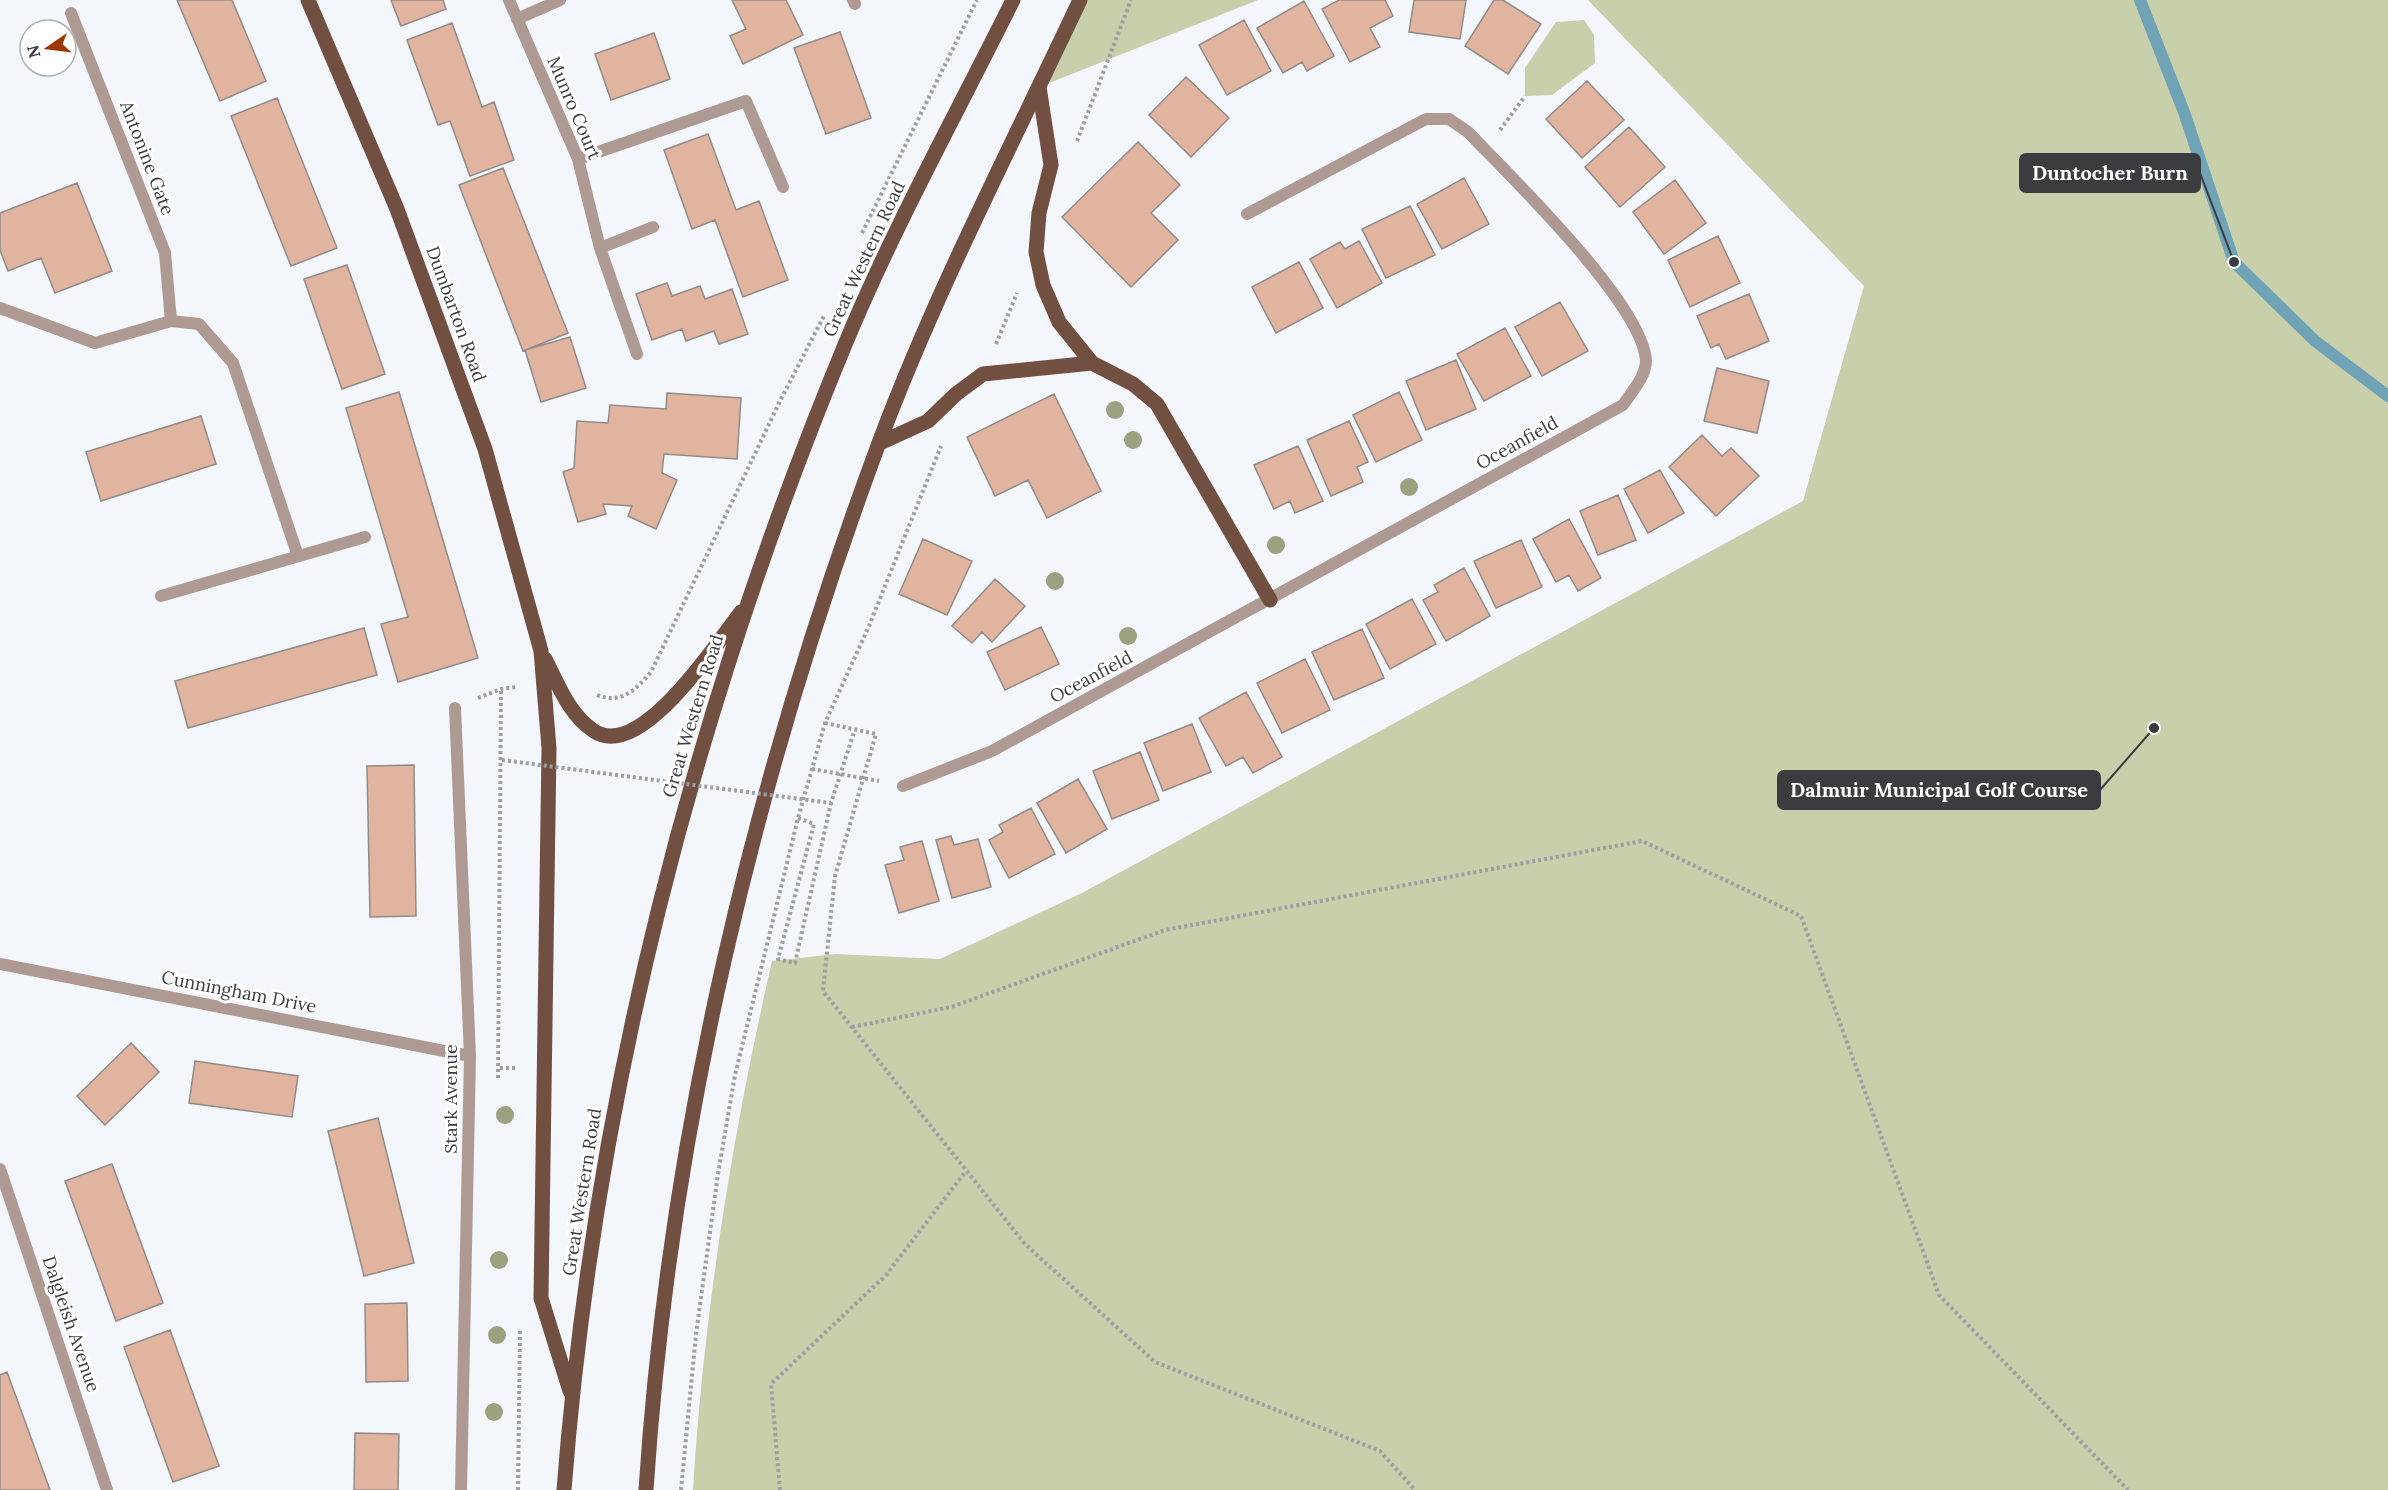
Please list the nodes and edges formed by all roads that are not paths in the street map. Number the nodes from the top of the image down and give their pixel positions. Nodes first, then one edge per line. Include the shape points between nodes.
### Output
1 (308, 0) edge
2 (509, 0) edge
3 (560, 0) edge
4 (1013, 0) edge
5 (1080, 0) edge
6 (71, 13) dead end
7 (517, 19) junction
8 (1039, 87) junction
9 (578, 159) junction
10 (783, 186) dead end
11 (1247, 214) dead end
12 (653, 227) dead end
13 (600, 248) junction
14 (0, 308) edge
15 (171, 321) junction
16 (637, 354) dead end
17 (1092, 363) junction
18 (880, 443) junction
19 (364, 537) dead end
20 (298, 556) junction
21 (161, 596) dead end
22 (750, 600) junction
23 (1270, 600) junction
24 (541, 651) junction
25 (455, 708) road end
26 (903, 786) road end
27 (0, 964) edge
28 (470, 1056) junction
29 (0, 1170) edge
30 (571, 1394) junction
31 (107, 1490) edge
32 (461, 1490) edge
33 (564, 1490) edge
34 (646, 1490) edge

1 - 24 main road, Dumbarton Road via 398,209 481,438
2 - 7 street, Munro Court
3 - 7 street
4 - 22 main road, Great Western Road via 844,346
5 - 8 main road
6 - 15 street, Antonine Gate via 165,254
7 - 9 street, Munro Court
8 - 17 main road via 1051,165 1039,213 1036,252 1043,285 1059,322
8 - 18 main road via 936,304
9 - 10 street via 746,101
9 - 13 street, Munro Court
11 - 23 street, Oceanfield via 1426,119 1449,119 1468,132 1581,252 1639,333 1646,362 1638,384 1623,405
12 - 13 street
13 - 16 street, Munro Court
14 - 15 street via 95,343
15 - 20 street via 199,324 233,363
17 - 18 main road via 983,374 928,421
17 - 23 main road via 1132,384 1157,404
18 - 34 main road via 827,594 782,740 729,939 683,1174 661,1322
19 - 20 street
20 - 21 street
22 - 24 main road via 667,704 641,726 624,734 608,737 580,720
22 - 30 main road, Great Western Road via 679,830 627,1046
23 - 26 street, Oceanfield via 992,751
24 - 30 main road via 549,748 541,1298
25 - 28 street, Stark Avenue
27 - 28 street, Cunningham Drive
28 - 32 street, Stark Avenue
29 - 31 street, Dalgleish Avenue
30 - 33 main road, Great Western Road

